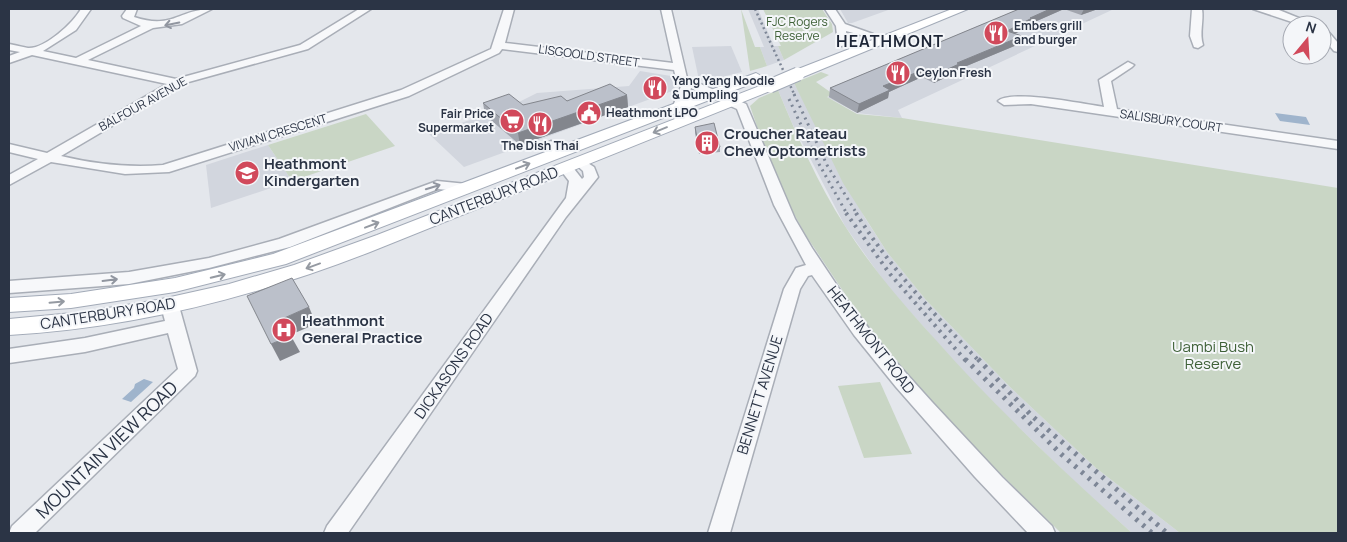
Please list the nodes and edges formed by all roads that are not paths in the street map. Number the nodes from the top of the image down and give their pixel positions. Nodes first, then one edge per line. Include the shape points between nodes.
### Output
1 (86, 9) edge
2 (132, 9) edge
3 (207, 9) edge
4 (366, 9) edge
5 (509, 9) edge
6 (666, 9) edge
7 (830, 9) edge
8 (932, 9) edge
9 (957, 9) edge
10 (1197, 9) edge
11 (1258, 9) edge
12 (1284, 15) edge
13 (152, 24) junction
14 (841, 26) junction
15 (868, 34) junction
16 (842, 43) junction
17 (499, 45) junction
18 (1198, 45) dead end
19 (9, 46) edge
20 (33, 51) junction
21 (808, 57) junction
22 (9, 60) edge
23 (78, 61) junction
24 (831, 61) junction
25 (1128, 65) dead end
26 (679, 67) junction
27 (795, 68) junction
28 (178, 82) junction
29 (684, 84) junction
30 (718, 99) junction
31 (1004, 101) dead end
32 (679, 106) junction
33 (1110, 112) junction
34 (1338, 145) edge
35 (9, 148) edge
36 (49, 158) junction
37 (568, 168) junction
38 (9, 181) edge
39 (467, 188) junction
40 (816, 268) junction
41 (9, 287) edge
42 (9, 305) edge
43 (172, 315) junction
44 (9, 327) edge
45 (9, 356) edge
46 (20, 533) edge
47 (335, 533) edge
48 (719, 533) edge
49 (1044, 533) edge

1 - 20 street via 72,26
2 - 13 street via 128,18
3 -> 13 street via 175,24
4 - 28 street, BALFOUR AVENUE via 304,47
5 - 17 street
6 - 26 street
7 - 14 street
8 - 15 main road, CANTERBURY ROAD
9 - 24 main road, CANTERBURY ROAD
10 - 18 street via 1195,36
11 - 12 street
13 - 23 street
14 - 15 street
14 - 16 street
15 - 16 main road, CANTERBURY ROAD
16 - 21 main road, CANTERBURY ROAD
17 - 26 street, LISGOOLD STREET
17 - 36 street, VIVIANI CRESCENT via 491,53 405,93 164,169 132,170
19 - 20 street
20 - 22 street
20 - 23 street
21 - 24 main road
21 - 27 main road, CANTERBURY ROAD
23 - 28 street
24 - 27 main road, CANTERBURY ROAD
25 - 33 street via 1106,80
26 - 29 street
27 - 30 main road, CANTERBURY ROAD, bridge
28 - 36 street, BALFOUR AVENUE
29 - 30 street, HEATHMONT ROAD
29 - 32 street
30 - 32 main road, CANTERBURY ROAD
30 -> 37 main road, CANTERBURY ROAD
30 - 40 street, HEATHMONT ROAD via 746,116 770,181
31 - 33 street, SALISBURY COURT via 1031,100
32 - 37 main road, CANTERBURY ROAD
33 - 34 street, SALISBURY COURT
35 - 36 street, VIVIANI CRESCENT
36 - 38 street, BALFOUR AVENUE
37 - 37 street, DICKASONS ROAD via 589,170 591,178
39 -> 37 main road, CANTERBURY ROAD
37 -> 43 main road, CANTERBURY ROAD
37 - 47 street, DICKASONS ROAD
41 -> 39 street via 129,278 209,263 284,243 437,185
42 -> 39 main road, CANTERBURY ROAD via 78,300 214,277 301,251
40 - 48 street, BENNETT AVENUE via 802,272 792,290
40 - 49 street, HEATHMONT ROAD via 903,384 1016,508
43 - 44 main road, CANTERBURY ROAD
43 - 45 street via 85,346
43 - 46 street, MOUNTAIN VIEW ROAD via 188,371

